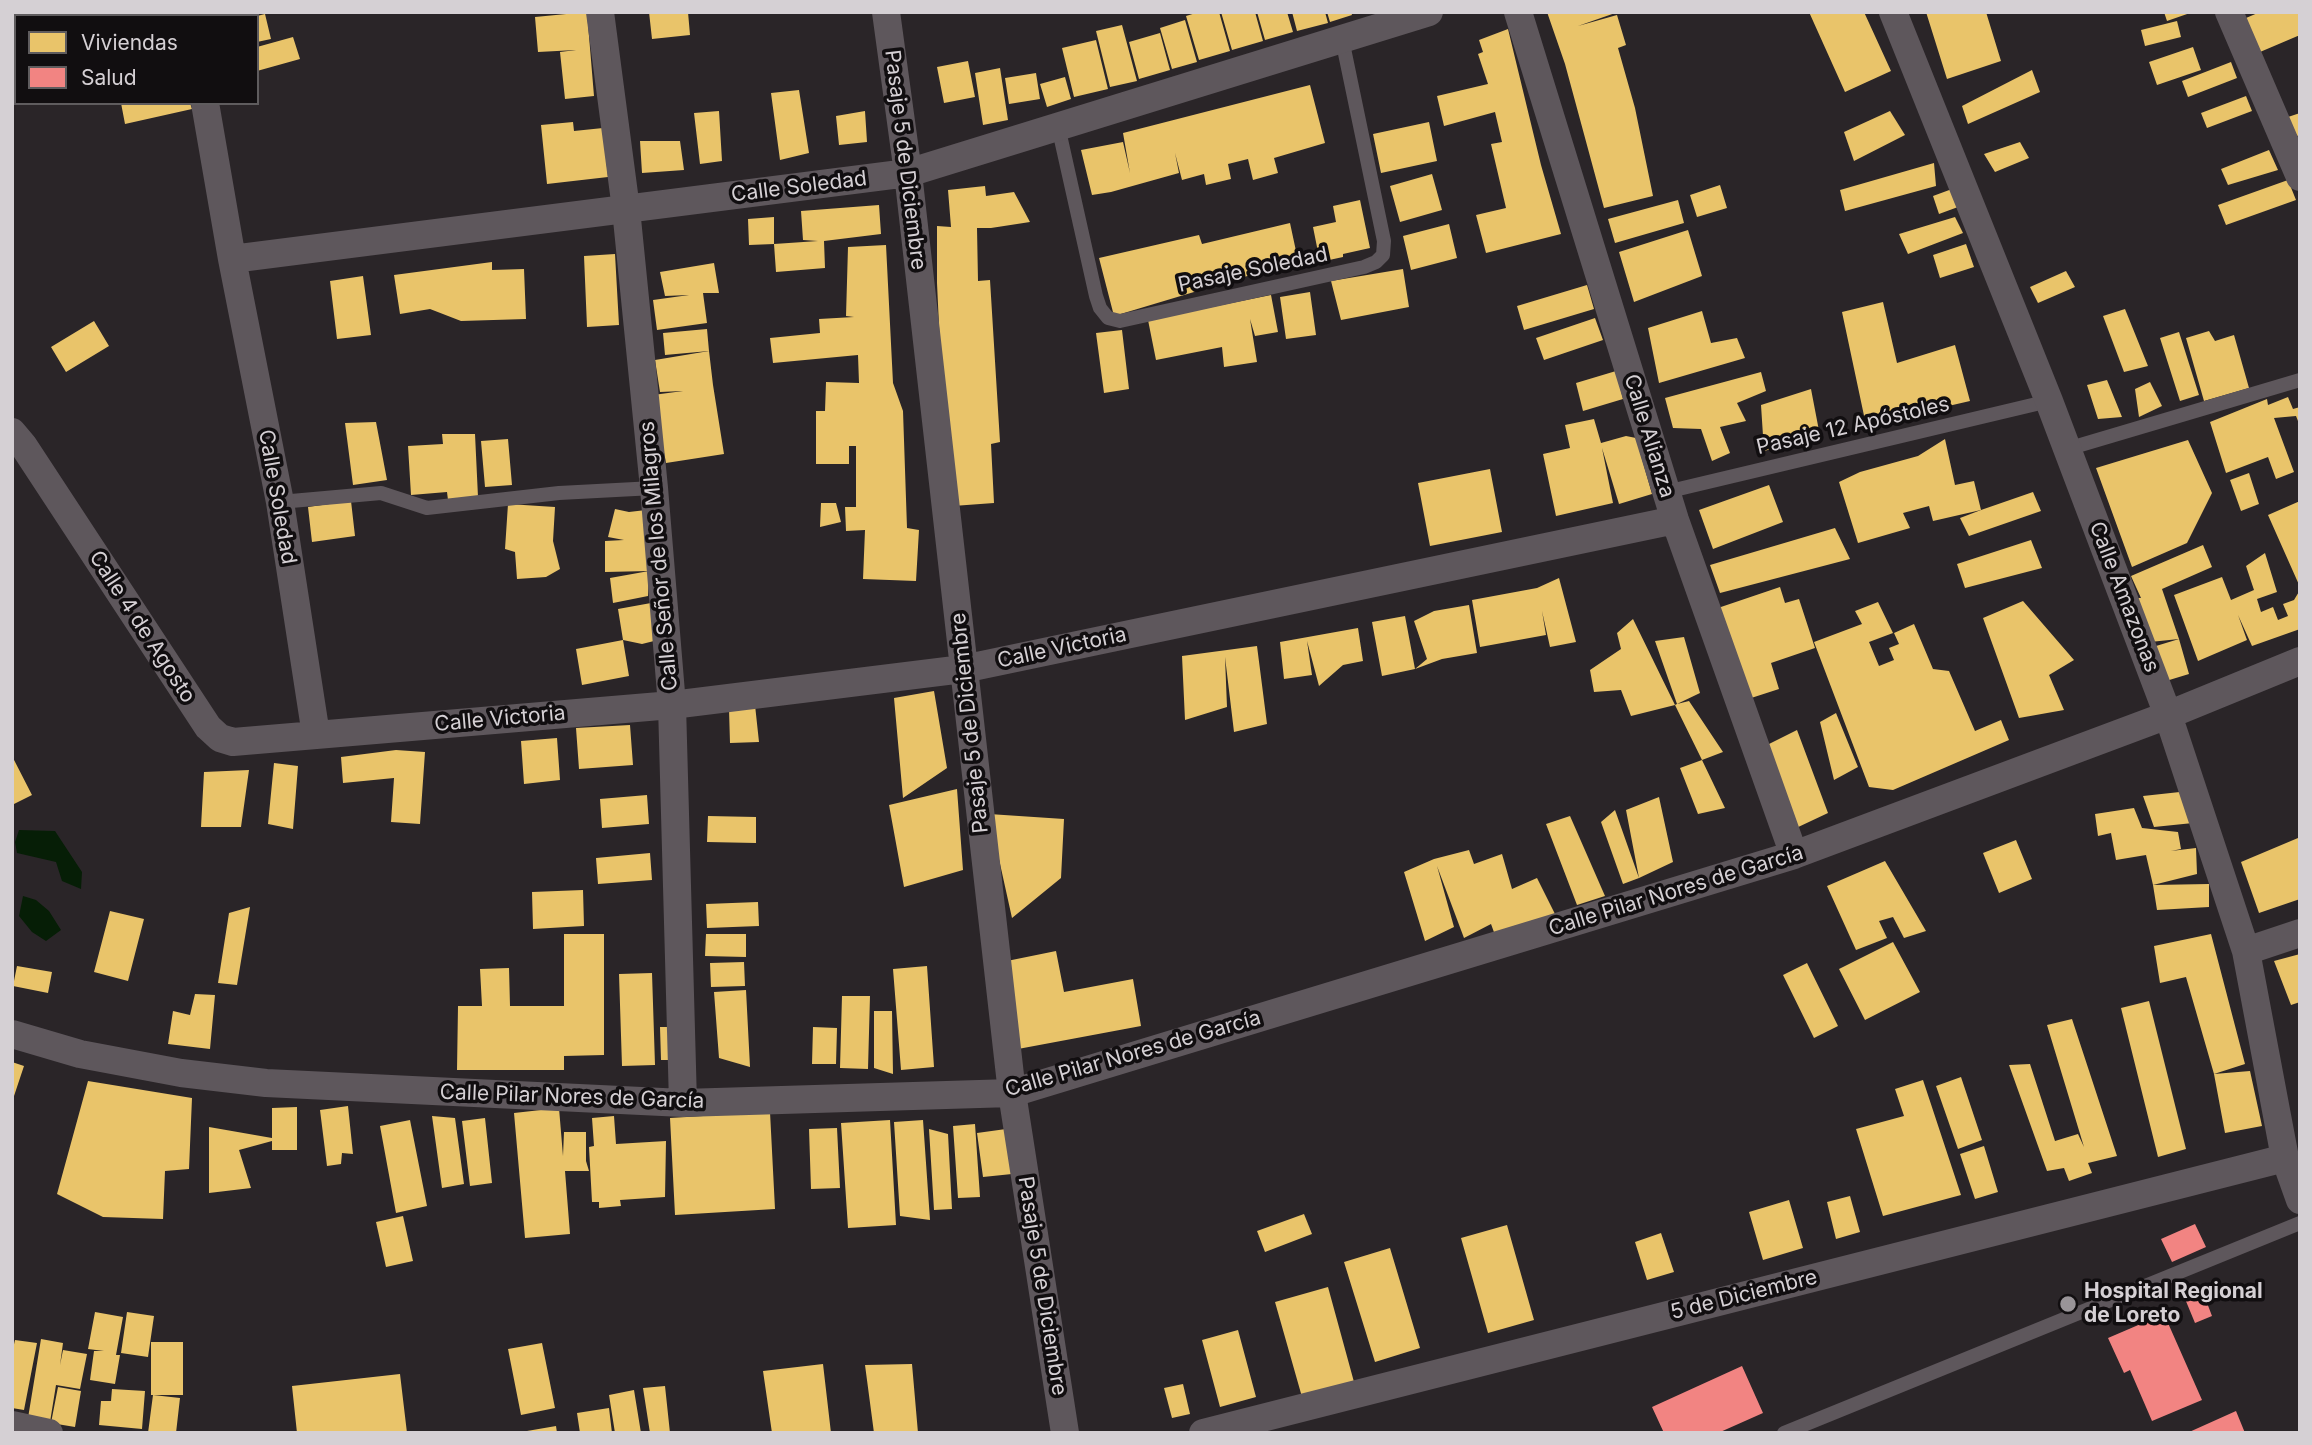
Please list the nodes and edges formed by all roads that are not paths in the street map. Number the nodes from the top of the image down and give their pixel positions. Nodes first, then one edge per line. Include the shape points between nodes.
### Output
1 (600, 12) edge
2 (886, 12) edge
3 (1429, 12) edge
4 (1518, 12) edge
5 (1893, 12) edge
6 (2229, 12) edge
7 (1342, 39) junction
8 (205, 105) edge
9 (1058, 126) junction
10 (908, 173) junction
11 (2300, 177) edge
12 (626, 209) junction
13 (232, 259) junction
14 (2300, 380) edge
15 (2049, 401) junction
16 (12, 432) edge
17 (2067, 449) junction
18 (654, 488) junction
19 (1666, 492) junction
20 (280, 502) junction
21 (1675, 520) junction
22 (2300, 661) edge
23 (963, 669) junction
24 (672, 705) junction
25 (2168, 715) junction
26 (316, 735) junction
27 (1794, 855) junction
28 (2300, 933) edge
29 (2246, 951) junction
30 (12, 1034) edge
31 (1012, 1093) junction
32 (683, 1103) junction
33 (2285, 1158) junction
34 (2300, 1199) edge
35 (2300, 1223) edge
36 (12, 1425) edge
37 (1785, 1432) edge
38 (49, 1433) edge
39 (1065, 1433) edge
40 (1203, 1433) edge

1 - 12 street, Calle Señor de los Milagros
2 - 10 street, Pasaje 5 de Diciembre
3 - 7 street, Calle Soledad
4 - 19 street, Calle Alianza
5 - 15 street, Calle Amazonas
6 - 11 street
7 - 9 street, Calle Soledad
7 - 9 lane, Pasaje Soledad via 1384,241 1383,255 1364,267 1120,321 1108,318 1096,296
8 - 13 street, Calle Soledad
9 - 10 street, Calle Soledad
10 - 12 street, Calle Soledad
10 - 23 street, Pasaje 5 de Diciembre
12 - 13 street, Calle Soledad
12 - 18 street, Calle Señor de los Milagros
13 - 20 street, Calle Soledad
14 - 17 lane
15 - 17 street, Calle Amazonas
15 - 19 lane, Pasaje 12 Apóstoles
16 - 26 street, Calle 4 de Agosto via 219,738 233,742
17 - 25 street, Calle Amazonas
18 - 20 lane via 427,508 381,493
18 - 24 street, Calle Señor de los Milagros
19 - 21 street, Calle Alianza
20 - 26 street, Calle Soledad
21 - 23 street, Calle Victoria
21 - 27 street, Calle Alianza
22 - 25 street, Calle Pilar Nores de García
23 - 24 street, Calle Victoria
23 - 31 street, Pasaje 5 de Diciembre
24 - 26 street, Calle Victoria
24 - 32 street, Calle Señor de los Milagros
25 - 27 street, Calle Pilar Nores de García
25 - 29 street, Calle Amazonas
27 - 31 street, Calle Pilar Nores de García
28 - 29 street
29 - 33 street, Calle Amazonas
30 - 32 street, Calle Pilar Nores de García via 80,1054 266,1083
31 - 32 street, Calle Pilar Nores de García
31 - 39 street, Pasaje 5 de Diciembre
33 - 34 street, Calle Amazonas
33 - 40 street, 5 de Diciembre
35 - 37 lane
36 - 38 street

